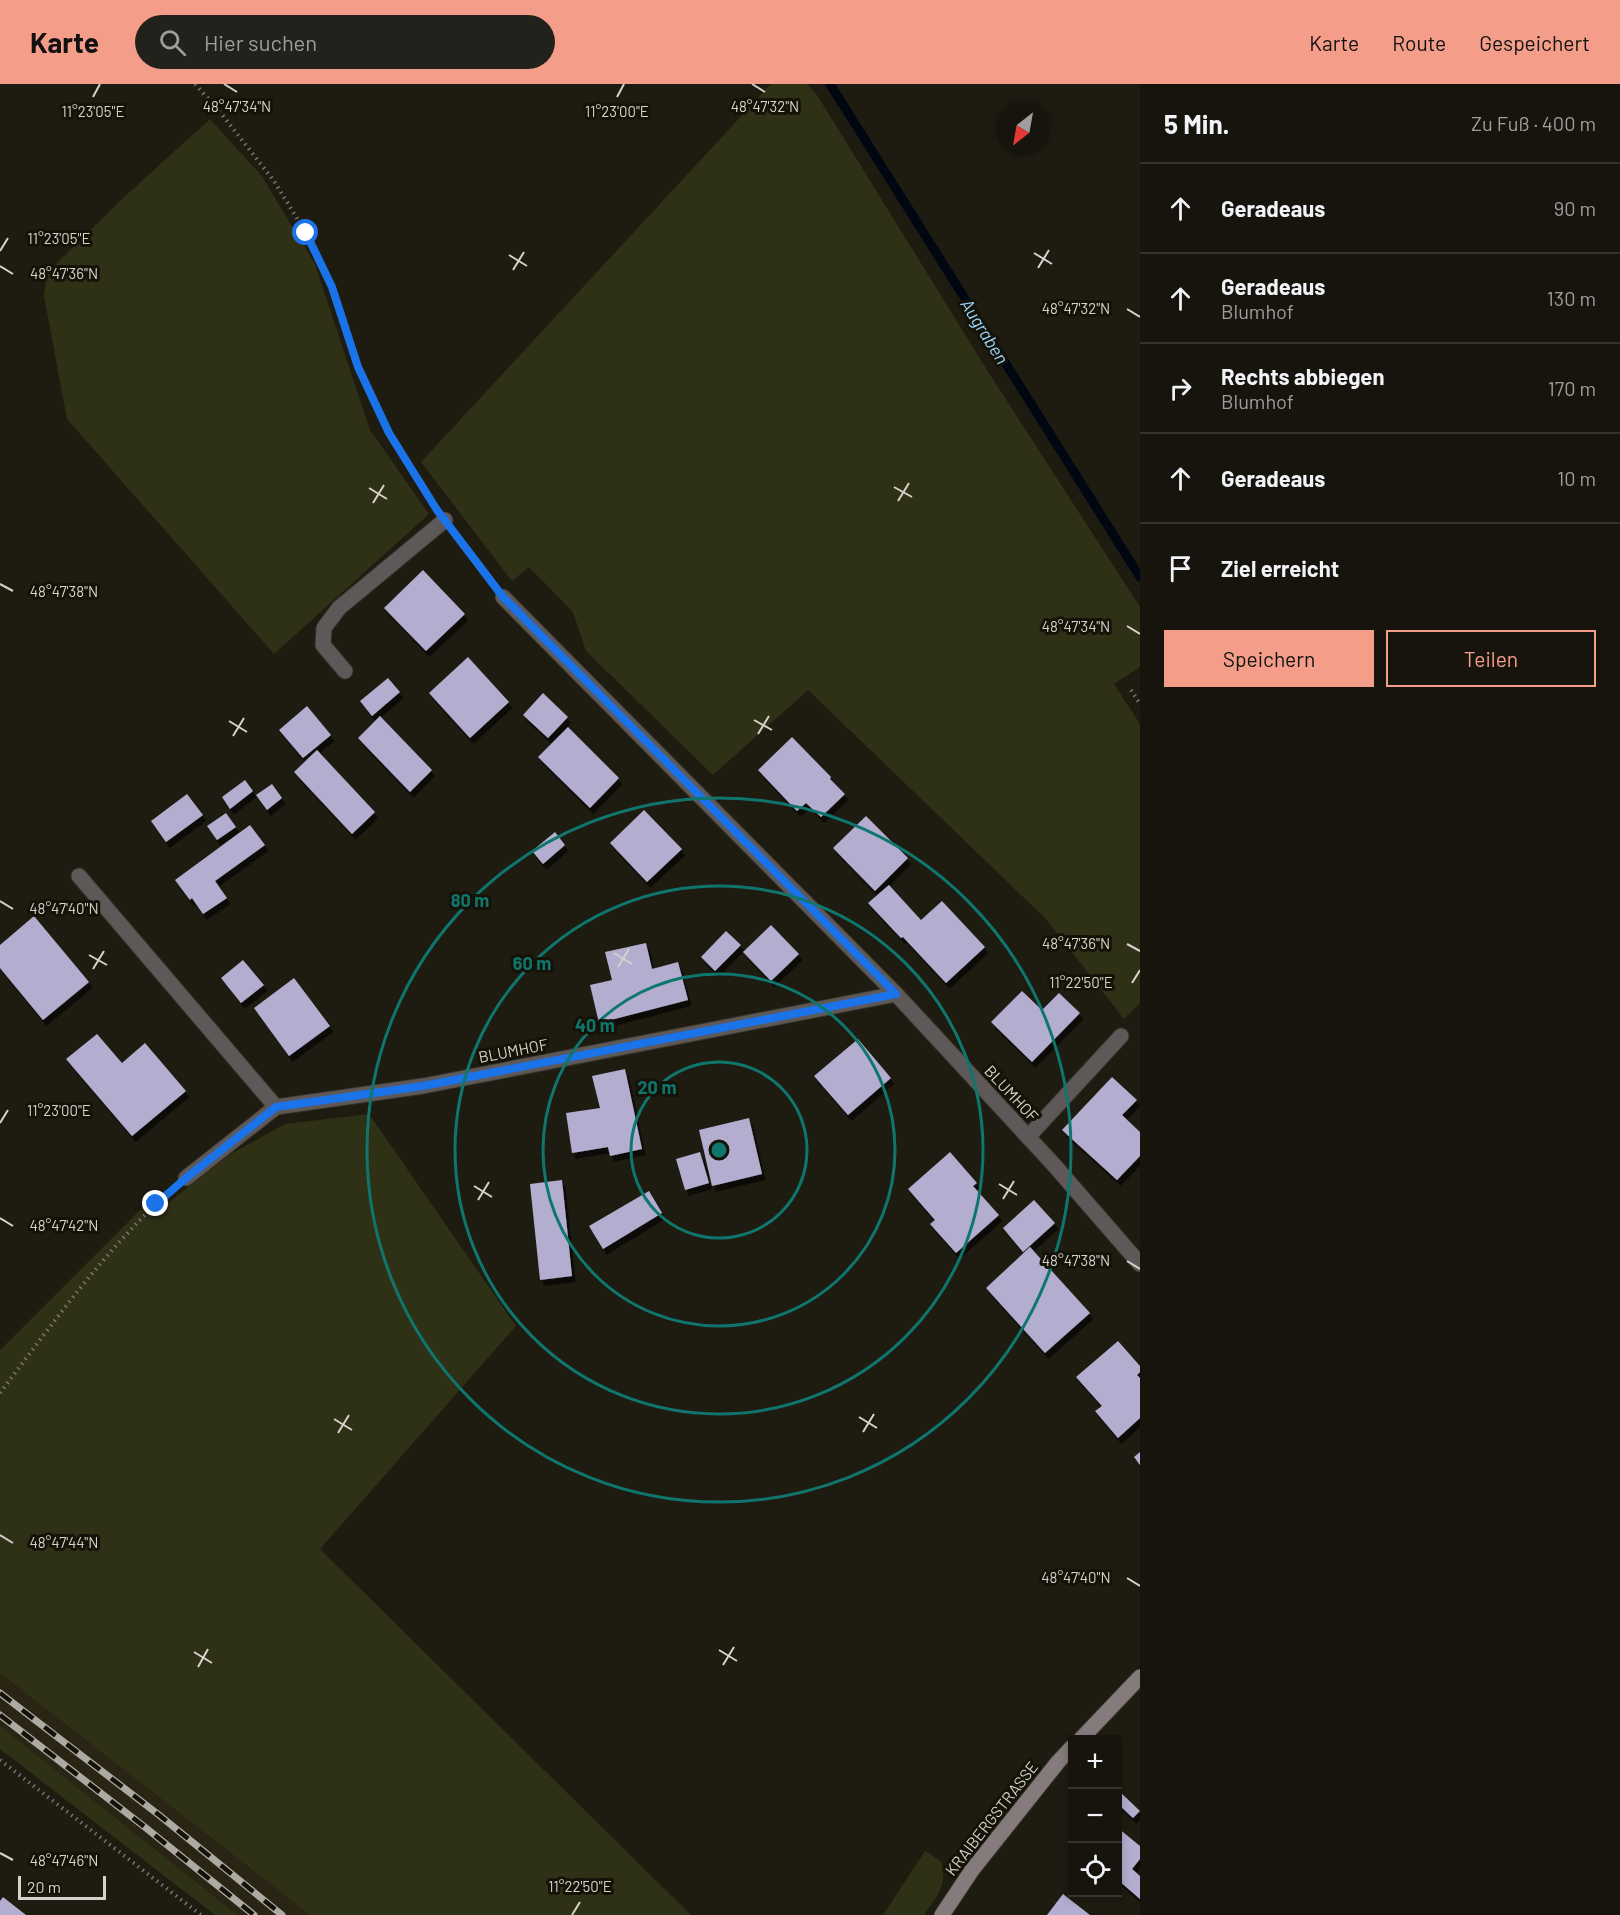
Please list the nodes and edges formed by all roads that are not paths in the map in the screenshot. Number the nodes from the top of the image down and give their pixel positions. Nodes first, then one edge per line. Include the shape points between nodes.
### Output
1 (445, 520) road end
2 (503, 597) road end
3 (345, 671) dead end
4 (79, 876) dead end
5 (896, 994) junction
6 (1121, 1036) dead end
7 (276, 1107) junction
8 (1028, 1137) junction
9 (186, 1178) road end
10 (1140, 1264) edge
11 (1140, 1677) edge
12 (1085, 1735) edge
13 (1068, 1751) edge
14 (942, 1915) edge

1 - 3 street via 339,608 324,628 323,645
2 - 5 street, BLUMHOF
4 - 7 street
5 - 7 street, BLUMHOF via 423,1086
5 - 8 street, BLUMHOF
6 - 8 street, BLUMHOF
7 - 9 street
8 - 10 street, BLUMHOF
11 - 12 street
13 - 14 street, KRAIBERGSTRASSE via 972,1870

